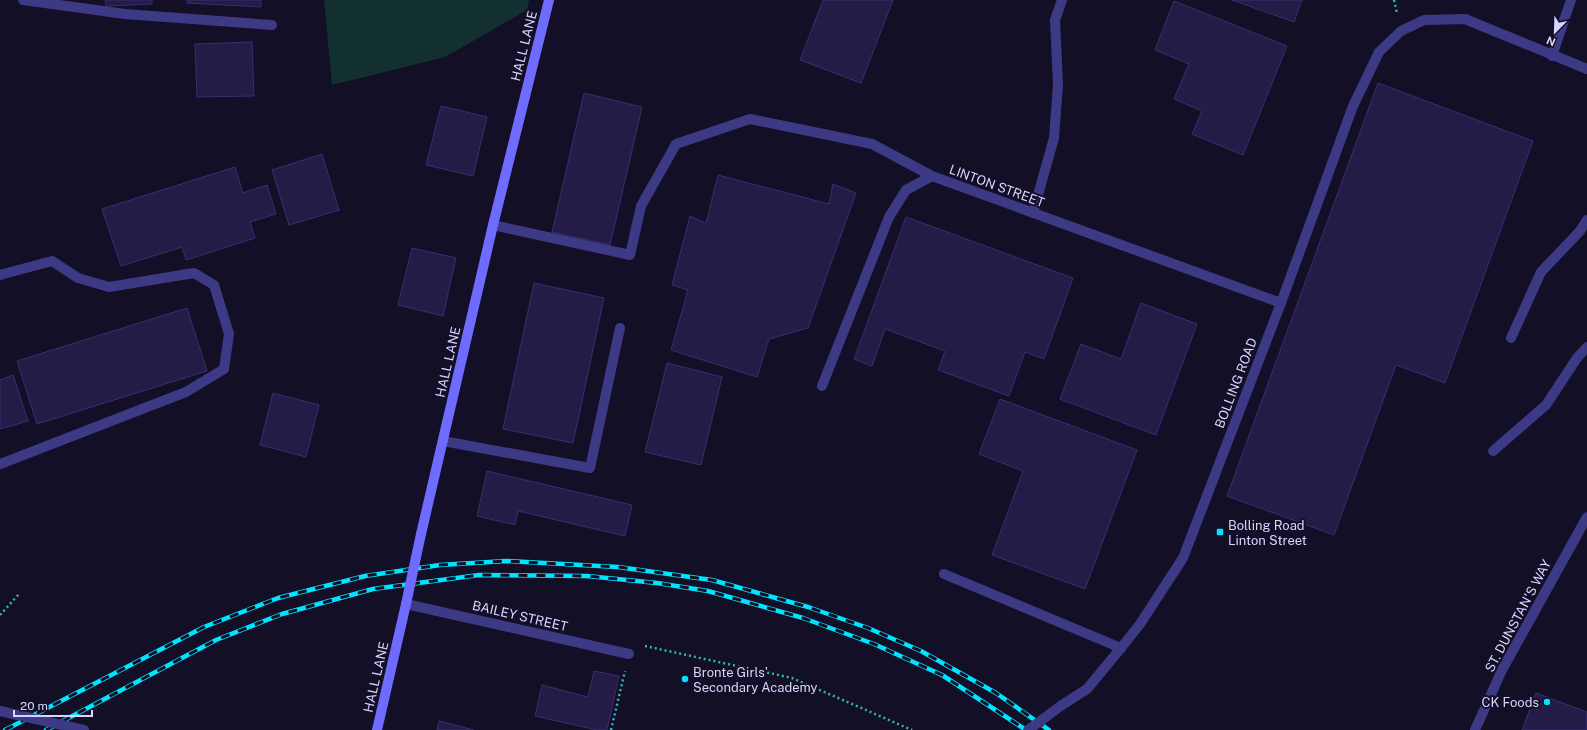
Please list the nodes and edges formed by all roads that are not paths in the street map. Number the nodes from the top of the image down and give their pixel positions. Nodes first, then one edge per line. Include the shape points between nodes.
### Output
1 (23, 0) edge
2 (549, 0) edge
3 (1062, 0) edge
4 (1572, 0) edge
5 (272, 25) dead end
6 (1552, 56) junction
7 (1587, 69) edge
8 (932, 176) junction
9 (1032, 213) junction
10 (1587, 220) edge
11 (493, 225) junction
12 (0, 275) edge
13 (1281, 303) junction
14 (620, 328) dead end
15 (1511, 338) dead end
16 (1587, 348) edge
17 (822, 386) dead end
18 (443, 441) junction
19 (1493, 451) dead end
20 (0, 464) edge
21 (1587, 517) edge
22 (944, 574) dead end
23 (406, 604) junction
24 (1120, 648) junction
25 (629, 654) road end
26 (0, 711) edge
27 (84, 730) edge
28 (377, 730) edge
29 (1028, 730) edge
30 (1475, 730) edge

1 - 5 street via 124,14
2 - 11 street, HALL LANE
3 - 9 street via 1054,20 1058,84 1054,138
4 - 6 street
6 - 7 street
6 - 13 street, BOLLING ROAD via 1465,19 1424,20 1401,31 1379,52 1353,106
8 - 9 street, LINTON STREET
8 - 11 street via 872,144 750,119 676,144 641,206 630,255
8 - 17 street, LINTON STREET via 906,190 889,217
9 - 13 street, LINTON STREET
10 - 15 street via 1580,231 1541,272
11 - 18 street, HALL LANE
12 - 20 street via 52,261 78,278 109,287 194,273 214,285 230,334 224,369 186,392
13 - 24 street, BOLLING ROAD via 1183,558 1140,624
14 - 18 street via 590,468
16 - 19 street via 1577,358 1546,405
18 - 23 street, HALL LANE, bridge
21 - 30 street, ST. DUNSTAN'S WAY via 1502,670
22 - 24 street
23 - 25 street, BAILEY STREET
23 - 28 street, HALL LANE
24 - 29 street, BOLLING ROAD, bridge via 1087,689
26 - 27 street, bridge

